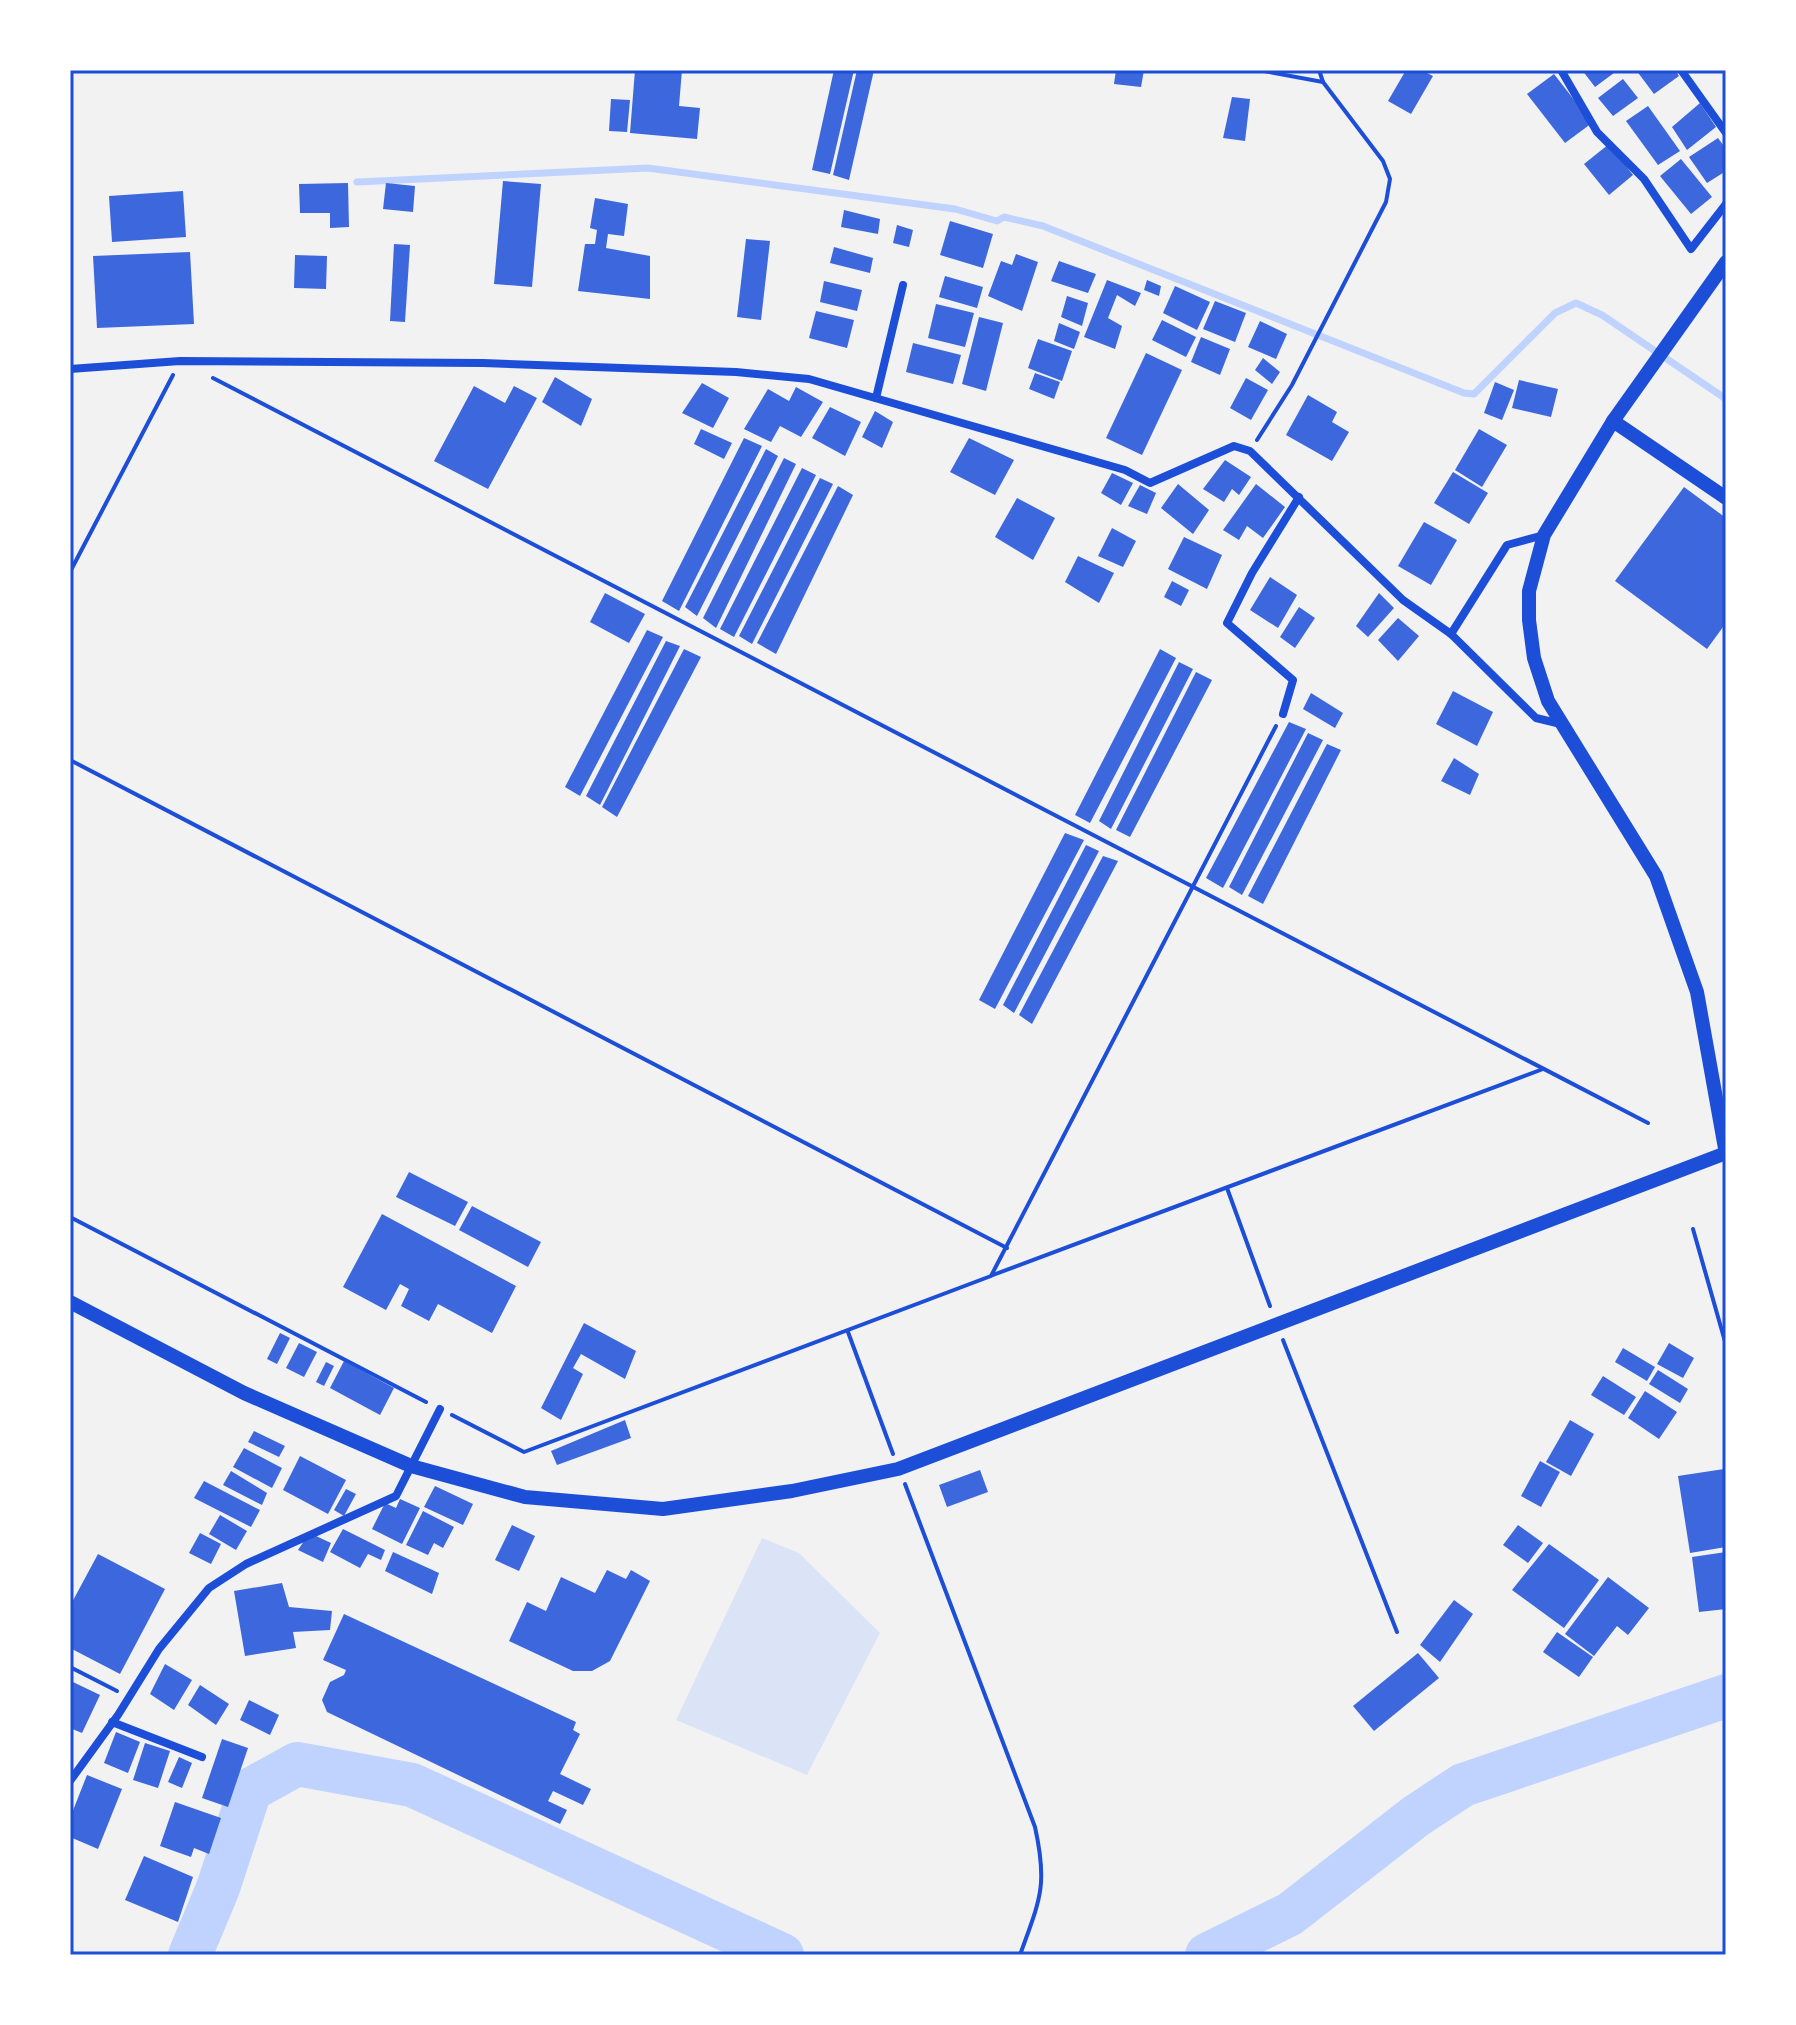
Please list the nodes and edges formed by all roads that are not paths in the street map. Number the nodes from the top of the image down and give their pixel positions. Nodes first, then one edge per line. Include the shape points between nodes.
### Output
1 (1561, 70) edge
2 (1681, 70) edge
3 (1726, 133) edge
4 (1726, 204) edge
5 (1726, 262) edge
6 (903, 285) dead end
7 (70, 369) edge
8 (876, 398) junction
9 (1613, 421) junction
10 (1299, 497) junction
11 (1726, 498) edge
12 (1544, 535) junction
13 (1451, 634) junction
14 (1283, 714) road end
15 (1561, 724) junction
16 (1726, 1154) edge
17 (70, 1302) edge
18 (440, 1409) road end
19 (411, 1466) junction
20 (112, 1722) junction
21 (202, 1757) dead end
22 (70, 1781) edge

1 - 4 street via 1597,132 1644,179 1691,249
2 - 3 street
5 - 9 street
6 - 8 street
7 - 8 street via 180,361 736,372 809,379
8 - 10 street via 1125,470 1150,483 1234,446 1250,451
9 - 11 street
9 - 12 street
10 - 13 street via 1403,600
10 - 14 street via 1227,623 1293,680
12 - 13 street via 1507,545
12 - 15 street via 1529,591 1529,620 1534,658
13 - 15 street via 1536,718
15 - 16 street via 1656,876 1697,992
16 - 19 street via 898,1469 663,1509 525,1497
17 - 19 street via 244,1393
18 - 19 street
19 - 20 street via 396,1496 246,1564 209,1588 189,1608
20 - 21 street
20 - 22 street

